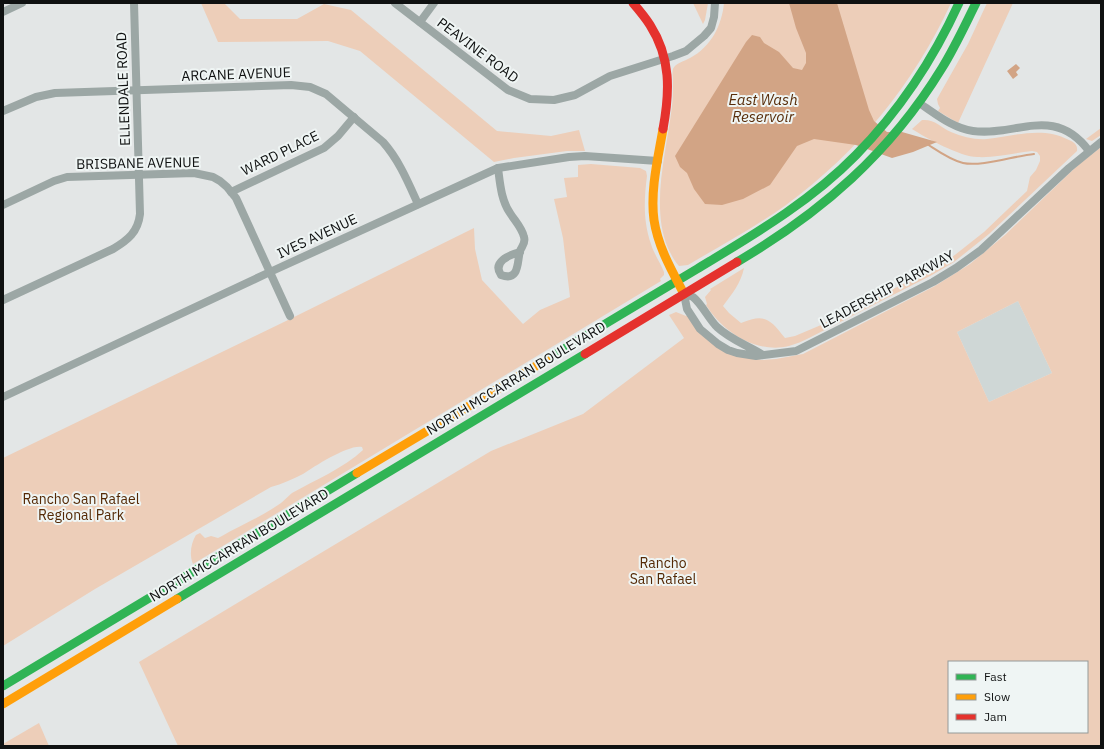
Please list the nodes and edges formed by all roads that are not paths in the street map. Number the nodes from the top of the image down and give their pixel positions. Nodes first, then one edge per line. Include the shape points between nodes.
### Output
1 (22, 3) edge
2 (134, 3) edge
3 (395, 3) edge
4 (434, 3) edge
5 (633, 3) edge
6 (715, 3) edge
7 (959, 3) edge
8 (976, 3) edge
9 (3, 12) edge
10 (420, 22) junction
11 (665, 59) junction
12 (921, 75) junction
13 (136, 90) junction
14 (907, 94) junction
15 (920, 103) junction
16 (3, 111) edge
17 (354, 118) junction
18 (903, 124) junction
19 (1101, 142) edge
20 (1089, 151) junction
21 (658, 161) junction
22 (498, 168) junction
23 (139, 174) junction
24 (231, 192) junction
25 (3, 204) edge
26 (418, 204) junction
27 (520, 252) dead end
28 (270, 272) junction
29 (677, 280) junction
30 (684, 294) junction
31 (3, 300) edge
32 (290, 316) dead end
33 (763, 354) junction
34 (3, 397) edge
35 (300, 507) junction
36 (308, 520) junction
37 (3, 686) edge
38 (3, 704) edge

1 - 9 street
2 - 13 street, ELLENDALE ROAD
3 - 10 street, PEAVINE ROAD
4 - 10 street
5 - 11 main road via 651,25
6 - 11 street, PEAVINE ROAD via 711,28 704,36 686,51
7 - 12 main road, NORTH MCCARRAN BOULEVARD
8 - 15 main road, NORTH MCCARRAN BOULEVARD via 954,48
10 - 11 street, PEAVINE ROAD via 508,90 530,99 564,99 610,76
11 - 21 main road via 669,78 668,93
12 - 14 main road, NORTH MCCARRAN BOULEVARD
12 - 15 main road via 917,97
13 - 16 street, ARCANE AVENUE via 45,94
13 - 17 street, ARCANE AVENUE via 301,85 326,94
13 - 23 street, ELLENDALE ROAD
14 - 18 main road via 910,107
14 - 29 main road, NORTH MCCARRAN BOULEVARD via 863,148 808,198 766,227
15 - 18 main road, NORTH MCCARRAN BOULEVARD
15 - 20 street via 952,125 963,129 983,132 1047,125 1070,132 1083,142
17 - 24 street, WARD PLACE via 324,148
17 - 26 street, ARCANE AVENUE via 390,149
18 - 30 main road, NORTH MCCARRAN BOULEVARD via 868,164 823,205 798,224
19 - 20 street, LEADERSHIP PARKWAY
20 - 33 street, LEADERSHIP PARKWAY via 981,250 956,268 808,346 785,353
21 - 22 street, IVES AVENUE via 584,156
21 - 29 main road via 653,193 654,222 662,251
22 - 26 street, IVES AVENUE
22 - 27 street via 505,205 524,236 525,243
23 - 24 street, BRISBANE AVENUE via 204,174 220,181
23 - 25 street, BRISBANE AVENUE via 67,177
23 - 31 street, ELLENDALE ROAD via 140,220 129,239 113,249
24 - 28 street, BRISBANE AVENUE
26 - 28 street, IVES AVENUE
28 - 32 street, BRISBANE AVENUE
28 - 34 street, IVES AVENUE
29 - 30 main road
29 - 35 main road, NORTH MCCARRAN BOULEVARD
30 - 33 street, LEADERSHIP PARKWAY via 693,297 710,319 735,341
30 - 33 street, LEADERSHIP PARKWAY via 685,303 700,329 718,344 737,354
30 - 36 main road, NORTH MCCARRAN BOULEVARD
35 - 36 main road
35 - 37 main road, NORTH MCCARRAN BOULEVARD
36 - 38 main road, NORTH MCCARRAN BOULEVARD

